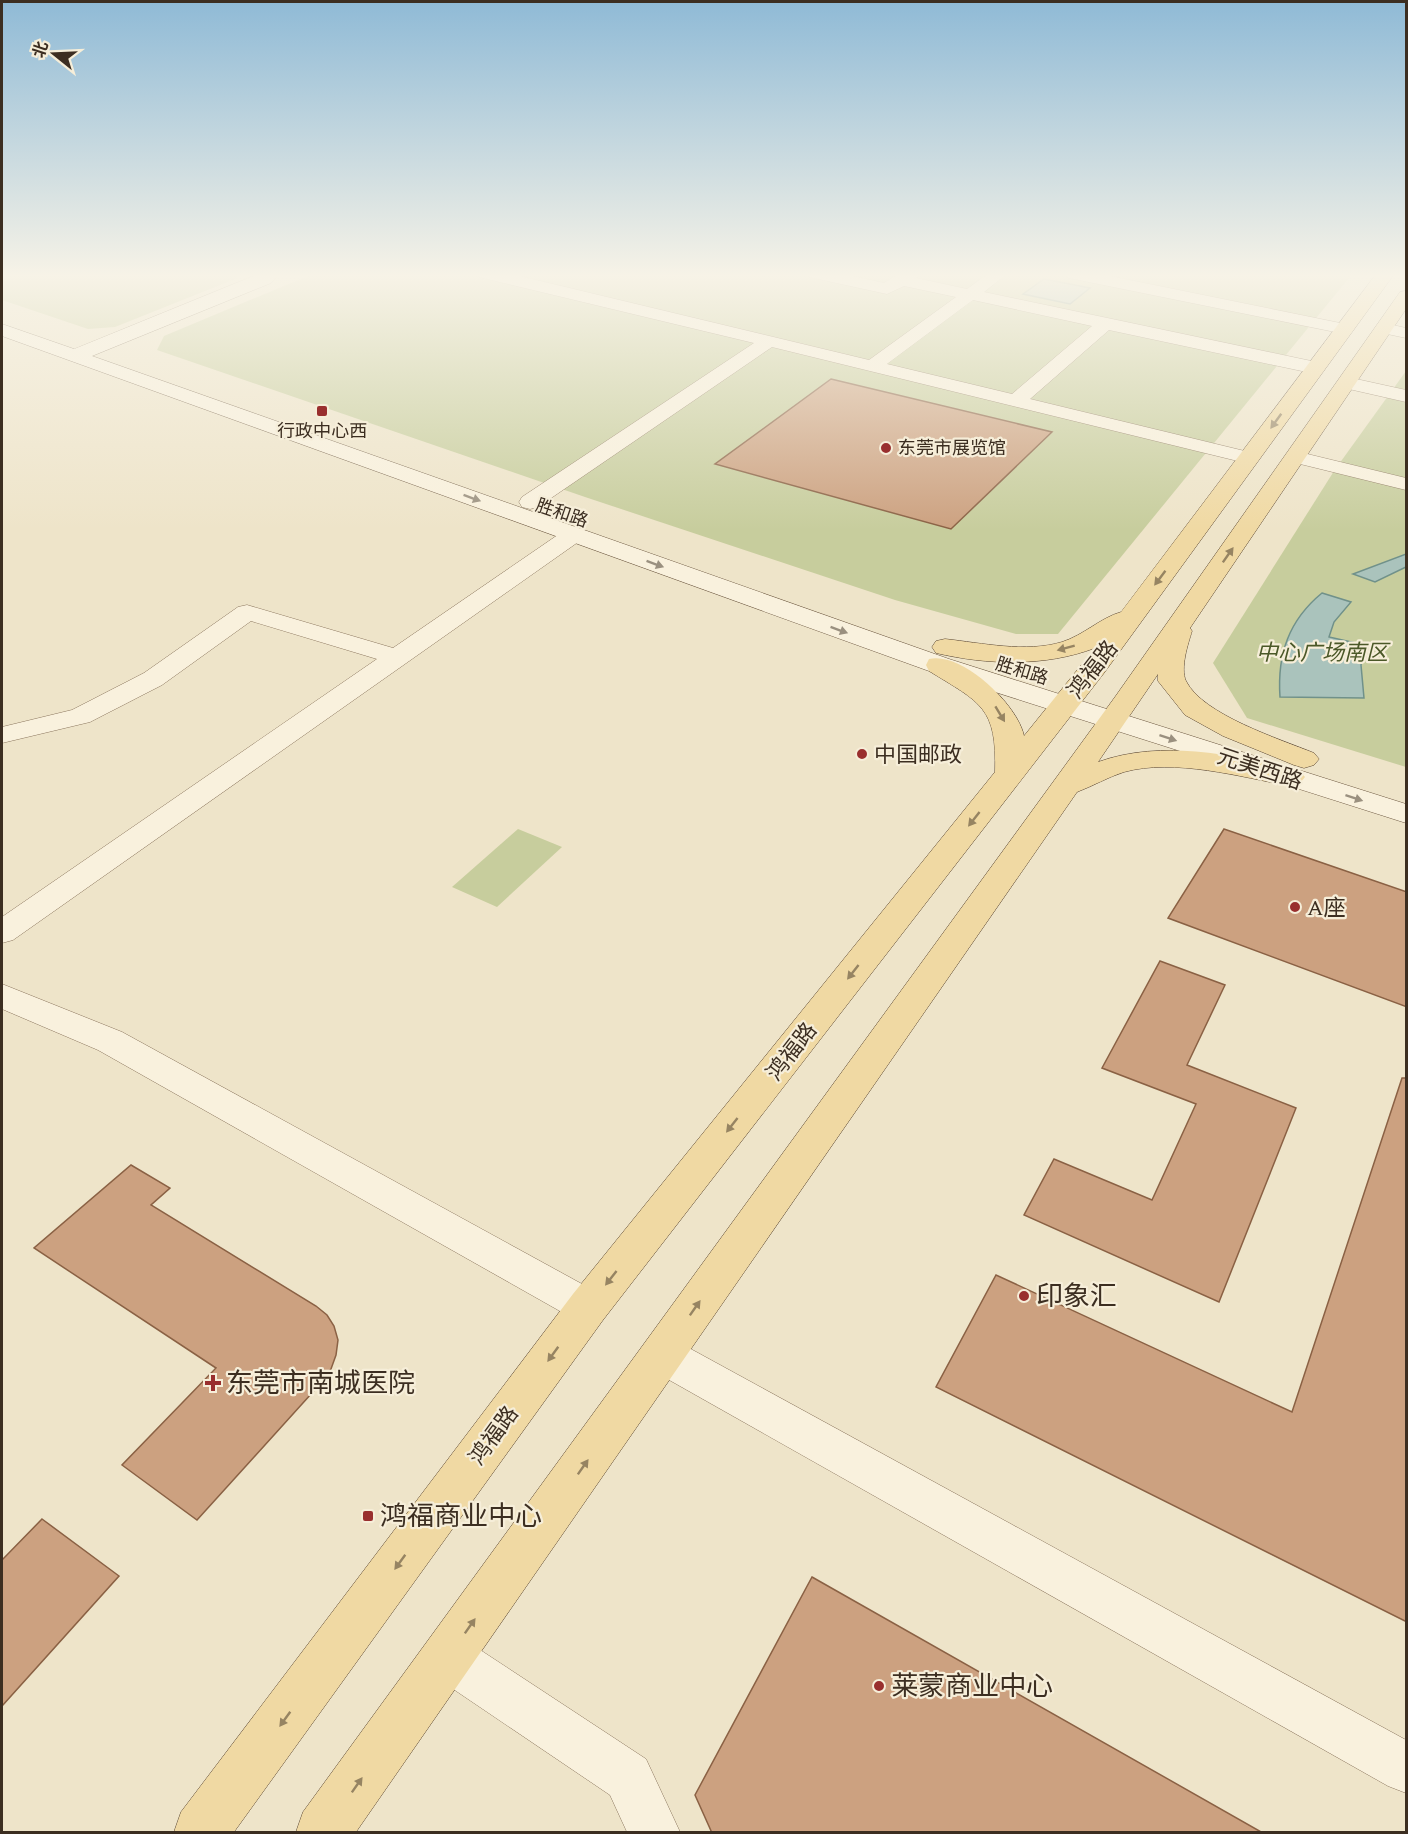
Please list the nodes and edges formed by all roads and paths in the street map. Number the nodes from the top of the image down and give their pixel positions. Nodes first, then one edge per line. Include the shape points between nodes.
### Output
1 (102, 359) edge
2 (104, 359) edge
3 (743, 359) edge
4 (841, 359) edge
5 (882, 359) edge
6 (1066, 359) edge
7 (1271, 359) edge
8 (1323, 359) edge
9 (1363, 359) edge
10 (872, 366) junction
11 (1316, 368) junction
12 (1347, 383) junction
13 (1407, 396) edge
14 (1016, 401) junction
15 (1295, 457) junction
16 (1250, 458) junction
17 (1407, 484) edge
18 (530, 502) junction
19 (573, 535) junction
20 (1136, 611) junction
21 (1182, 620) junction
22 (942, 656) junction
23 (396, 657) junction
24 (1071, 697) junction
25 (1119, 712) junction
26 (2, 735) edge
27 (1297, 768) junction
28 (1010, 773) junction
29 (1066, 786) junction
30 (1407, 792) edge
31 (1407, 814) edge
32 (2, 932) edge
33 (2, 996) edge
34 (588, 1307) junction
35 (663, 1355) junction
36 (448, 1657) junction
37 (1407, 1768) edge
38 (201, 1833) edge
39 (323, 1833) edge
40 (654, 1833) edge

1 -> 19 main road, 胜和路
2 - 18 main road, 胜和路
3 - 18 street
4 - 10 street
5 - 10 street
6 - 14 street
7 - 11 street
8 - 11 main road, 鸿福路
9 - 12 main road, 鸿福路
10 - 14 street
11 -> 16 main road, 鸿福路
12 - 13 street
12 - 15 main road, 鸿福路
14 - 16 street
15 - 17 street
21 -> 15 main road, 鸿福路
16 -> 20 main road, 鸿福路
18 - 22 main road, 胜和路
19 -> 22 main road, 胜和路
19 - 23 street
20 -> 22 main road via 1086,642 1046,653
20 - 24 main road, 鸿福路
21 - 25 main road, 鸿福路
21 - 27 main road via 1172,651 1172,681 1195,709
22 - 24 main road, 胜和路
22 -> 28 main road via 994,704 1007,726
23 - 26 street via 247,612 153,679 81,716
23 - 32 street
24 - 25 main road, 胜和路
24 - 28 main road, 鸿福路
25 - 27 main road, 元美西路
25 - 29 main road, 鸿福路
27 - 29 main road via 1151,760 1118,765
27 - 30 main road, 元美西路
27 -> 31 main road, 元美西路
28 -> 34 main road, 鸿福路
35 -> 29 main road, 鸿福路
33 - 34 street via 110,1041
34 -> 38 main road, 鸿福路
36 -> 35 main road, 鸿福路
35 - 37 street
39 -> 36 main road, 鸿福路
36 - 40 street via 628,1777

